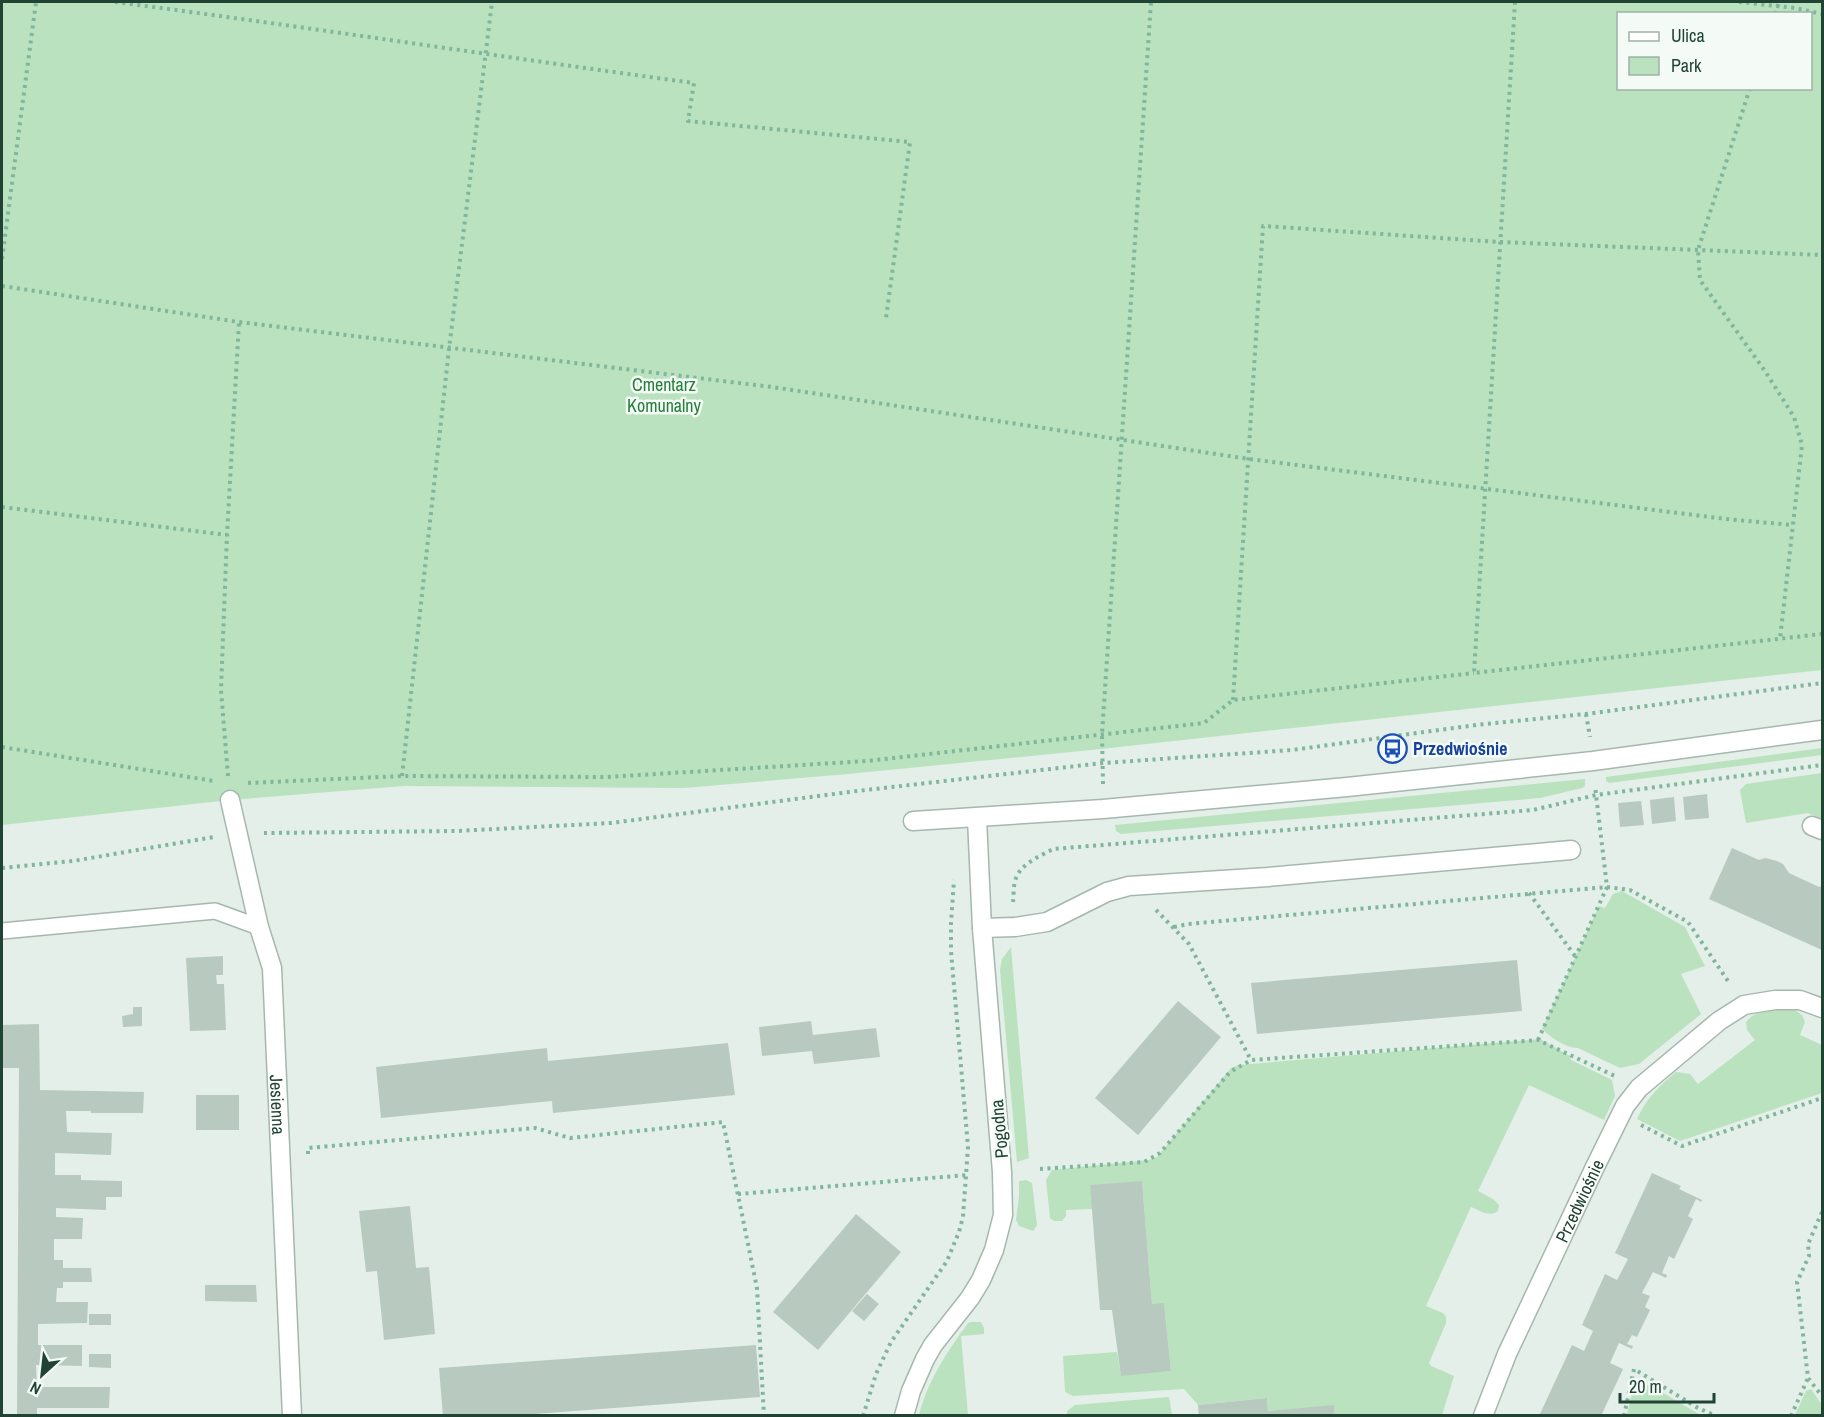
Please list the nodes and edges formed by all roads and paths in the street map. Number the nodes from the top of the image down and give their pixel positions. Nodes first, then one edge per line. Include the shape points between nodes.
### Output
1 (36, 2) edge
2 (115, 2) edge
3 (492, 2) edge
4 (1151, 2) edge
5 (1515, 2) edge
6 (1739, 2) edge
7 (1778, 4) edge
8 (1822, 14) edge
9 (484, 55) junction
10 (1749, 90) edge
11 (1500, 243) junction
12 (1698, 250) junction
13 (1822, 255) edge
14 (2, 259) edge
15 (2, 286) edge
16 (886, 318) dead end
17 (239, 322) junction
18 (449, 349) junction
19 (1120, 440) junction
20 (1249, 459) junction
21 (1487, 488) junction
22 (2, 507) edge
23 (1792, 525) junction
24 (227, 535) junction
25 (1822, 634) edge
26 (1780, 639) junction
27 (1474, 673) junction
28 (1822, 683) edge
29 (1233, 700) junction
30 (1586, 714) junction
31 (1822, 730) edge
32 (1102, 734) junction
33 (1591, 744) dead end
34 (2, 747) edge
35 (1103, 764) junction
36 (1822, 765) edge
37 (402, 776) junction
38 (1595, 778) dead end
39 (1102, 791) dead end
40 (229, 792) junction
41 (1596, 795) junction
42 (977, 818) junction
43 (913, 821) dead end
44 (237, 834) junction
45 (1571, 850) dead end
46 (2, 868) edge
47 (1607, 887) junction
48 (1529, 893) junction
49 (1150, 907) dead end
50 (259, 927) junction
51 (1015, 927) junction
52 (1174, 927) junction
53 (982, 928) junction
54 (2, 931) edge
55 (951, 951) dead end
56 (1576, 957) junction
57 (1744, 1005) junction
58 (1822, 1008) edge
59 (1538, 1040) junction
60 (1251, 1060) junction
61 (1639, 1088) junction
62 (1822, 1098) edge
63 (1620, 1115) junction
64 (308, 1160) dead end
65 (1040, 1169) dead end
66 (967, 1175) junction
67 (738, 1194) junction
68 (1822, 1212) edge
69 (1808, 1378) junction
70 (1822, 1396) edge
71 (292, 1416) edge
72 (764, 1416) edge
73 (863, 1416) edge
74 (904, 1416) edge
75 (1483, 1416) edge
76 (1624, 1416) edge
77 (1716, 1416) edge
78 (1791, 1416) edge

1 - 14 path
2 - 9 path
3 - 9 path
4 - 19 path
5 - 11 path
6 - 7 path
7 - 8 path
9 - 16 path via 694,83 688,121 910,142
9 - 18 path
10 - 12 path
11 - 12 path
11 - 20 path via 1263,226
11 - 21 path
12 - 13 path
12 - 23 path via 1700,280 1794,417 1802,445
15 - 17 path
17 - 18 path
17 - 24 path
18 - 19 path via 772,387
18 - 37 path
19 - 20 path
19 - 32 path
20 - 21 path
20 - 29 path
21 - 23 path
21 - 27 path
22 - 24 path
23 - 26 path
24 - 40 path via 221,690
25 - 26 path
26 - 27 path
27 - 29 path
28 - 30 path
29 - 32 path via 1204,723
30 - 33 path
30 - 35 path via 1476,724 1293,750
31 - 42 street via 1593,761 1394,782
32 - 35 path
32 - 37 path via 867,761 607,777
34 - 40 path
35 - 39 path
35 - 44 path via 857,791 612,824
36 - 41 path
37 - 40 path
38 - 41 path
40 - 44 street, Jesienna
41 - 47 path
41 - 51 path via 1533,810 1053,849 1024,867 1015,879
42 - 43 street
42 - 53 street, Pogodna
44 - 46 path via 73,861
44 - 50 street, Jesienna
45 - 51 street via 1129,886 1107,892 1047,922
47 - 48 path
47 - 56 path
47 - 57 path via 1630,890 1688,922
48 - 52 path
48 - 56 path
49 - 52 path
50 - 54 lane via 214,912
50 - 71 street, Jesienna via 272,968
51 - 53 street
52 - 60 path via 1189,944
53 - 74 street, Pogodna via 1003,1215 981,1280 925,1359
55 - 66 path
56 - 59 path
57 - 58 street, Przedwiośnie via 1775,999 1800,1000
57 - 61 street, Przedwiośnie
59 - 60 path
59 - 61 path
60 - 65 path via 1230,1072 1160,1153 1144,1162
61 - 63 street, Przedwiośnie
62 - 63 path via 1682,1146
63 - 75 street, Przedwiośnie via 1507,1354
64 - 67 path via 308,1148 535,1128 570,1138 723,1122
66 - 67 path
66 - 73 path via 963,1217 953,1247 939,1274 891,1342
67 - 72 path via 758,1288
68 - 69 path via 1797,1282
69 - 70 path
69 - 78 path
76 - 77 path via 1634,1369

